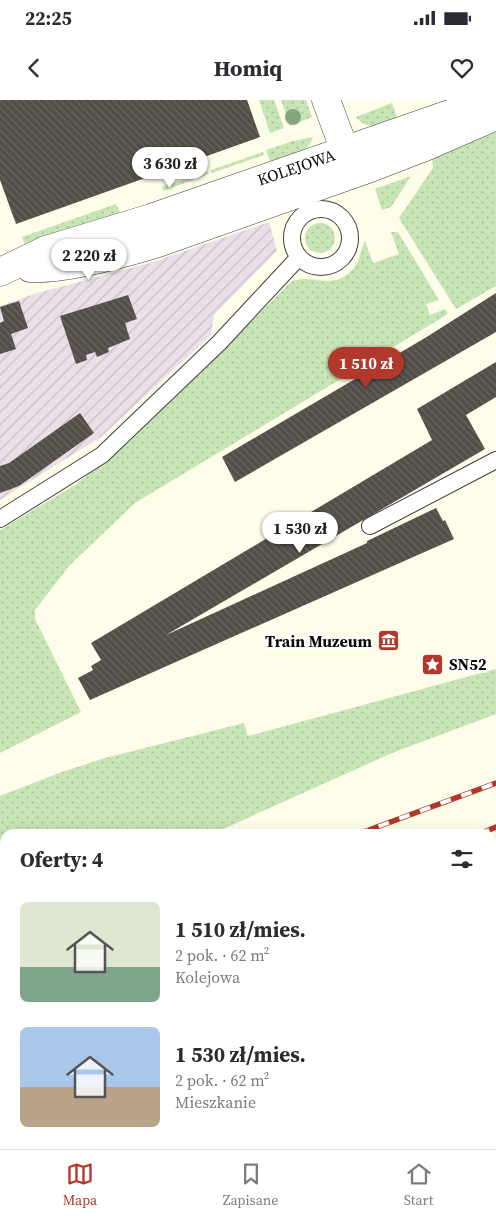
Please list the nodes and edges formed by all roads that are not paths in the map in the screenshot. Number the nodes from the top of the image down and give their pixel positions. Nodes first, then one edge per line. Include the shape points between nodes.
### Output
1 (326, 100) edge
2 (496, 101) edge
3 (496, 116) edge
4 (349, 162) junction
5 (312, 200) junction
6 (299, 257) junction
7 (7, 269) edge
8 (496, 460) edge
9 (0, 519) edge
10 (370, 526) dead end

1 - 4 street
2 - 4 street, KOLEJOWA via 481,103
3 - 4 street, KOLEJOWA via 425,148
4 - 5 street, KOLEJOWA
4 - 7 street, KOLEJOWA via 46,250
5 - 6 lane via 291,234 292,247
5 - 6 lane via 337,213 349,229 350,242 340,260 331,265 309,264
5 - 7 street, KOLEJOWA via 138,249 48,268
6 - 9 lane via 219,343 102,454
8 - 10 lane

